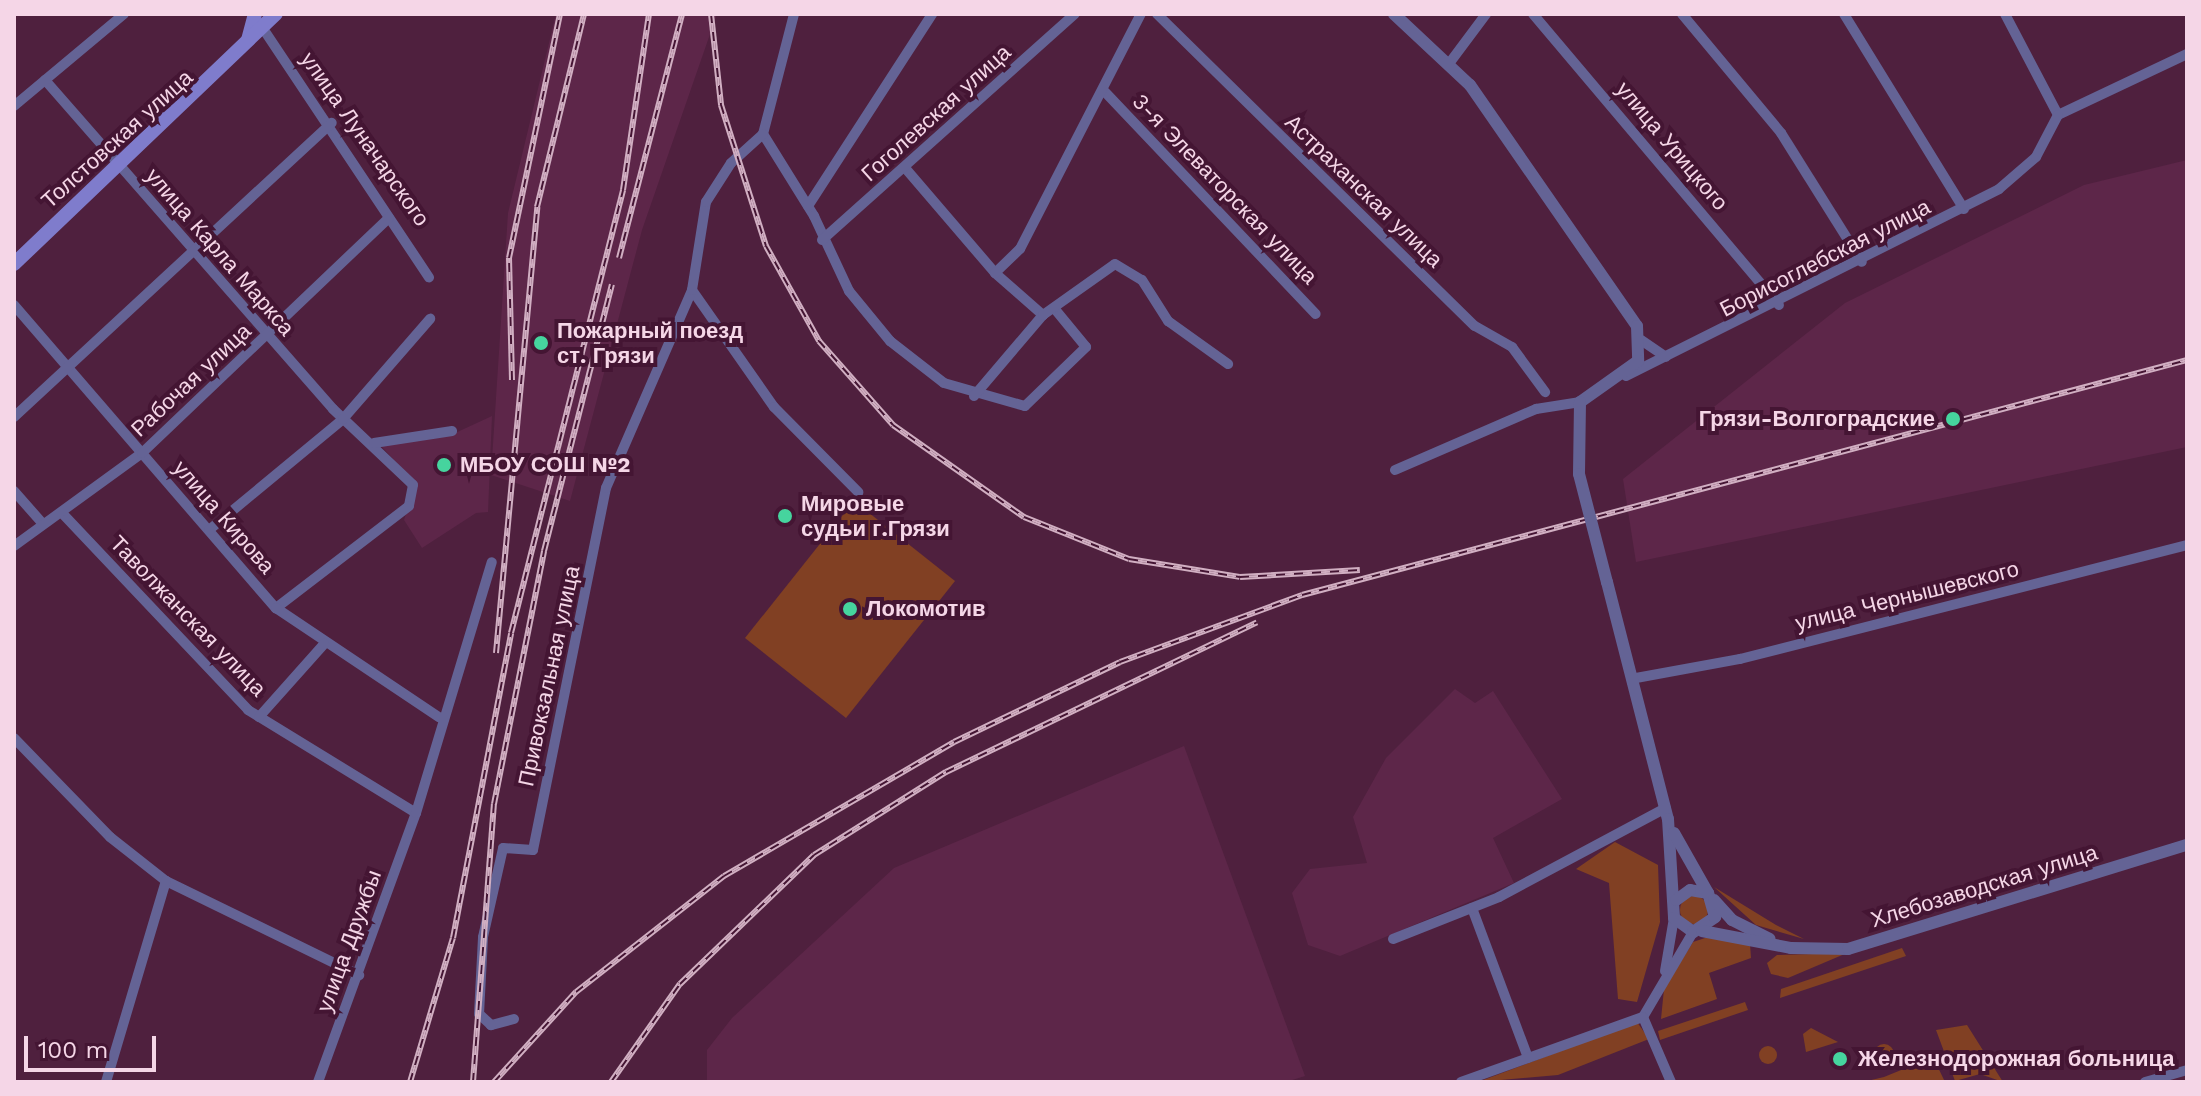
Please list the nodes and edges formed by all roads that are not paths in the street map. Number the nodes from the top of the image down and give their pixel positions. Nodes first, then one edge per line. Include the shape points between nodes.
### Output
1 (124, 14) edge
2 (276, 14) edge
3 (794, 14) edge
4 (932, 14) edge
5 (1075, 14) edge
6 (1141, 14) edge
7 (1157, 14) edge
8 (1394, 14) edge
9 (1486, 14) edge
10 (1533, 14) edge
11 (1682, 14) edge
12 (1844, 14) edge
13 (2005, 14) edge
14 (259, 21) edge
15 (2187, 54) edge
16 (1451, 61) junction
17 (45, 80) junction
18 (1105, 92) junction
19 (14, 106) edge
20 (2058, 115) junction
21 (332, 123) junction
22 (763, 134) junction
23 (118, 167) junction
24 (906, 169) junction
25 (808, 206) junction
26 (1964, 209) junction
27 (389, 218) junction
28 (822, 240) junction
29 (193, 251) junction
30 (1862, 262) junction
31 (14, 264) edge
32 (995, 273) junction
33 (429, 277) dead end
34 (692, 290) junction
35 (14, 305) edge
36 (1779, 305) junction
37 (1054, 308) junction
38 (1316, 314) dead end
39 (1043, 315) junction
40 (430, 319) dead end
41 (268, 336) junction
42 (1641, 340) junction
43 (1668, 357) junction
44 (1228, 364) dead end
45 (66, 367) junction
46 (1626, 376) junction
47 (1545, 392) dead end
48 (974, 396) junction
49 (1580, 402) junction
50 (14, 417) edge
51 (343, 419) junction
52 (452, 431) dead end
53 (374, 443) junction
54 (142, 453) junction
55 (1395, 470) dead end
56 (14, 491) edge
57 (858, 492) dead end
58 (62, 513) junction
59 (43, 524) junction
60 (209, 530) junction
61 (2187, 545) edge
62 (14, 546) edge
63 (492, 562) dead end
64 (276, 608) junction
65 (324, 644) junction
66 (1636, 678) junction
67 (259, 717) junction
68 (439, 717) junction
69 (14, 738) edge
70 (416, 813) junction
71 (1667, 813) junction
72 (2187, 845) edge
73 (166, 881) junction
74 (1711, 896) junction
75 (1676, 900) junction
76 (1472, 908) junction
77 (1674, 918) junction
78 (1697, 932) junction
79 (1393, 939) dead end
80 (1791, 948) junction
81 (359, 975) junction
82 (1662, 982) junction
83 (1643, 1017) junction
84 (514, 1019) dead end
85 (1528, 1058) junction
86 (2187, 1070) edge
87 (106, 1082) edge
88 (318, 1082) edge
89 (1461, 1082) edge
90 (1671, 1082) edge
91 (2145, 1082) edge

1 - 17 street
2 - 14 main road, Толстовская улица
3 - 22 street
4 - 25 street
5 - 24 street, Гоголевская улица
6 - 18 street
7 - 47 street, Астраханская улица via 1475,326 1512,347
8 - 16 street
9 - 16 street
10 - 36 street, улица Урицкого
11 - 30 street via 1795,152
12 - 26 street
13 - 20 street
14 - 21 street, улица Луначарского
14 - 23 main road, Толстовская улица via 247,44
15 - 20 street
16 - 42 street via 1622,302
17 - 19 street
17 - 23 street, улица Карла Маркса
18 - 32 street via 1020,249
18 - 38 street, 3-я Элеваторская улица
20 - 26 street, Борисоглебская улица via 2036,157
21 - 27 street, улица Луначарского
21 - 29 street
22 - 25 street
22 - 34 street, Привокзальная улица via 731,163 706,202
23 - 29 street, улица Карла Маркса
23 - 31 main road, Толстовская улица
24 - 28 street, Гоголевская улица
24 - 32 street
25 - 28 street
26 - 30 street, Борисоглебская улица
27 - 33 street, улица Луначарского
27 - 41 street, Рабочая улица
28 - 48 street via 849,291 890,341 944,383
29 - 41 street, улица Карла Маркса
29 - 45 street
30 - 36 street, Борисоглебская улица
32 - 39 street
34 - 57 street via 774,407
34 - 84 street, Привокзальная улица via 606,488 533,850 503,848 483,937 479,1014 491,1025
35 - 45 street, улица Кирова
36 - 43 street, Борисоглебская улица
37 - 39 street
37 - 44 street via 1115,264 1142,280 1168,321
37 - 48 street via 1086,347 1025,406
39 - 48 street
40 - 51 street
41 - 51 street, улица Карла Маркса
41 - 54 street, Рабочая улица
42 - 43 street via 1649,352
42 - 46 street
43 - 46 street, Борисоглебская улица
45 - 50 street
45 - 54 street, улица Кирова
46 - 49 street, Борисоглебская улица
49 - 55 street, Борисоглебская улица via 1536,409
49 - 66 street, bridge via 1579,474
51 - 53 street, улица Карла Маркса
51 - 60 street
52 - 53 street
53 - 64 street, улица Карла Маркса via 413,485 409,506
54 - 58 street, Рабочая улица
54 - 60 street, улица Кирова
56 - 59 street
58 - 59 street, Рабочая улица
58 - 67 street, Таволжанская улица via 176,639
59 - 62 street, Рабочая улица
60 - 64 street, улица Кирова
61 - 66 street, улица Чернышевского via 1740,659
63 - 68 street, улица Дружбы
64 - 65 street, улица Кирова
65 - 67 street
65 - 68 street, улица Кирова
66 - 71 street
67 - 70 street, Таволжанская улица
68 - 70 street, улица Дружбы
69 - 73 street via 110,837
70 - 81 street, улица Дружбы
71 - 74 street
71 - 75 street
71 - 76 street
72 - 80 street, Хлебозаводская улица via 1848,949
73 - 81 street
73 - 87 street
74 - 75 street via 1690,890
74 - 78 street via 1715,917
74 - 80 street via 1732,920
75 - 77 street
76 - 79 street
76 - 85 street
77 - 78 street
77 - 82 street
78 - 80 street
78 - 82 street
81 - 88 street, улица Дружбы
82 - 83 street
83 - 85 street
83 - 90 street
85 - 89 street
86 - 91 street

